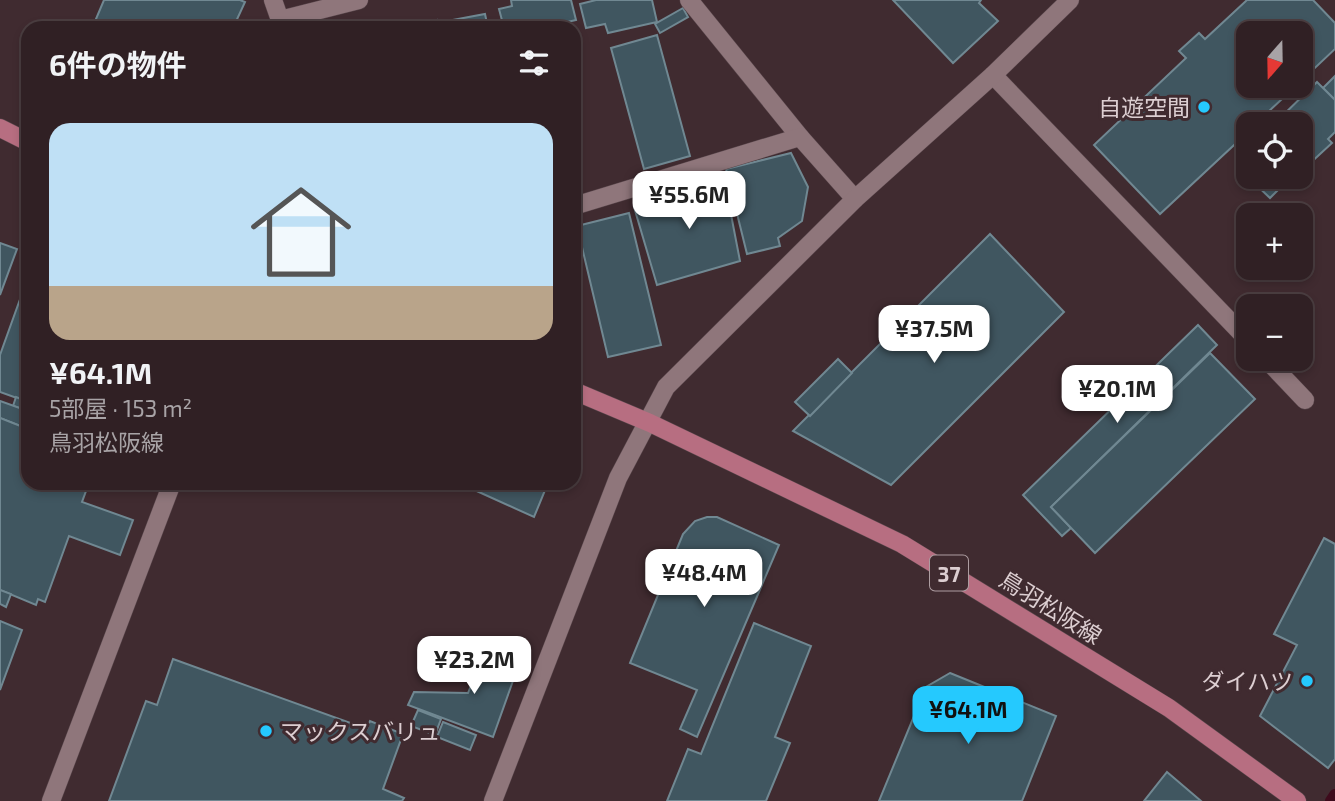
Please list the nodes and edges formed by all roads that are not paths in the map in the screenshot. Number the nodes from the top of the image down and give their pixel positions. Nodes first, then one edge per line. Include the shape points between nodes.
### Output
1 (273, 0) edge
2 (359, 0) edge
3 (689, 0) edge
4 (1070, 0) edge
5 (280, 21) edge
6 (291, 21) edge
7 (993, 75) junction
8 (0, 128) edge
9 (800, 137) junction
10 (21, 138) edge
11 (855, 199) junction
12 (581, 204) edge
13 (1236, 328) edge
14 (1277, 371) edge
15 (581, 394) edge
16 (1305, 400) dead end
17 (650, 423) junction
18 (169, 490) edge
19 (51, 801) edge
20 (493, 801) edge
21 (1297, 801) edge

1 - 5 street
2 - 6 street
3 - 9 street
4 - 7 street
7 - 11 street
7 - 13 street
8 - 10 main road
9 - 11 street
9 - 12 street
11 - 17 street via 666,387
14 - 16 street
15 - 17 main road, 鳥羽松阪線 / 37
17 - 20 street via 618,478
17 - 21 main road, 鳥羽松阪線 / 37 via 902,544 1169,708
18 - 19 street

